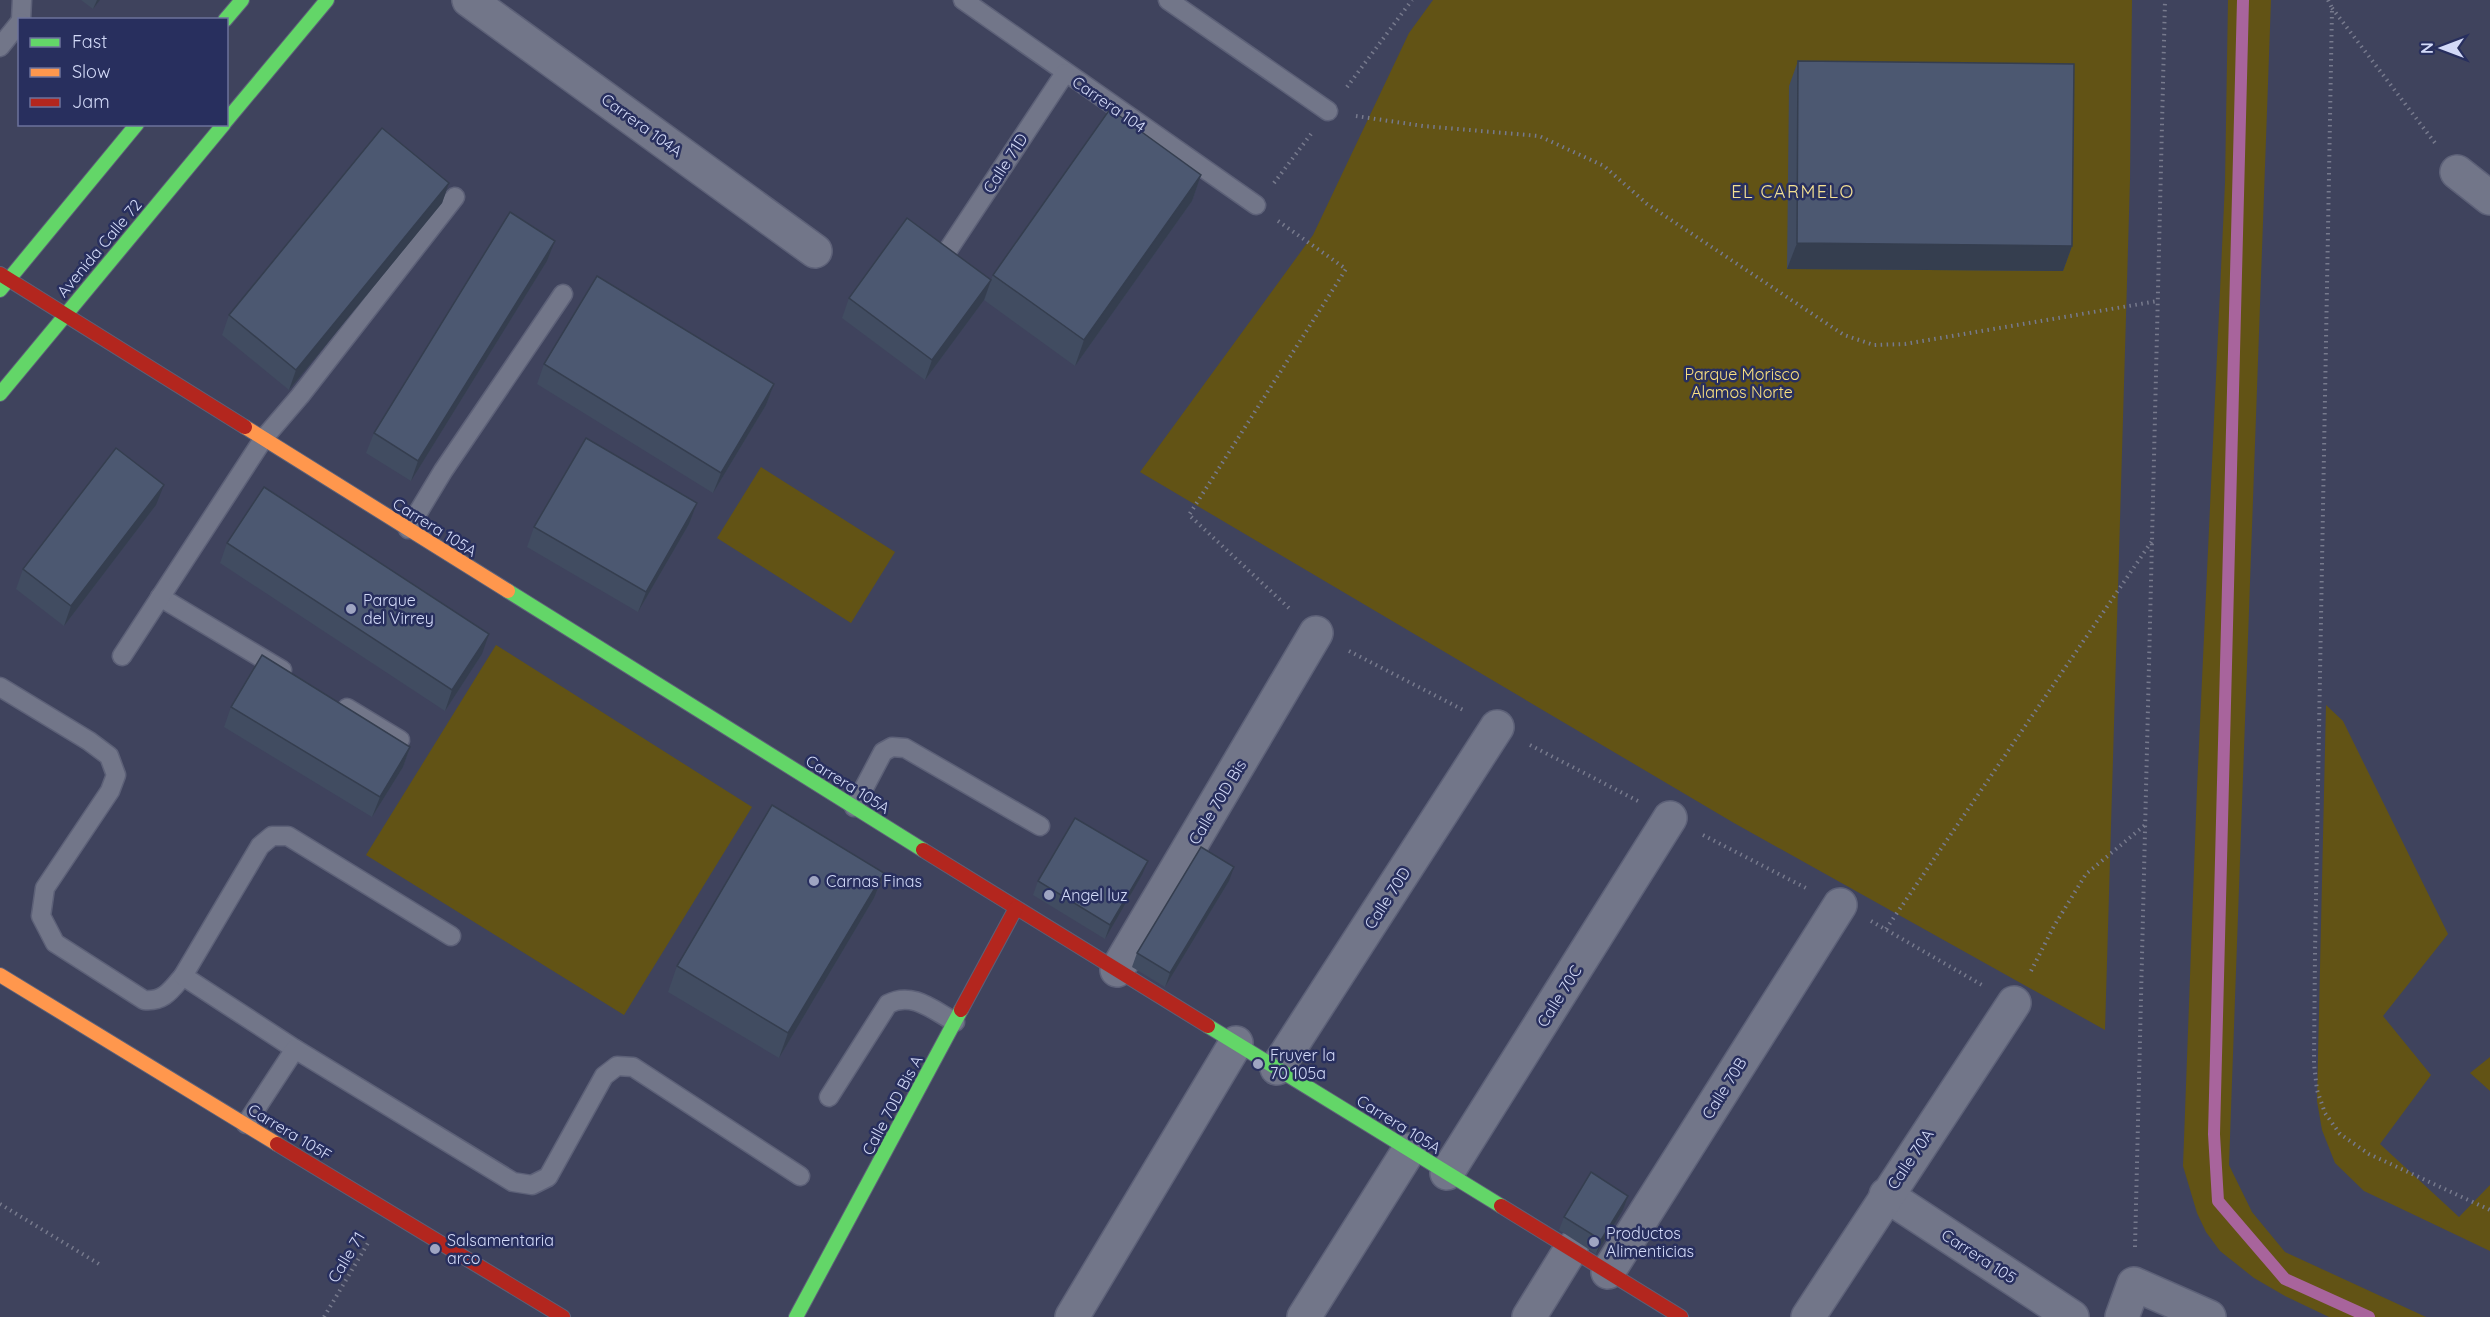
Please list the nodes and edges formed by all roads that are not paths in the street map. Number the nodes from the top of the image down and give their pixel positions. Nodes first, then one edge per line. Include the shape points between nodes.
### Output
1 (22, 0) edge
2 (242, 0) edge
3 (327, 0) edge
4 (469, 0) edge
5 (963, 0) edge
6 (1168, 0) edge
7 (20, 18) edge
8 (227, 18) edge
9 (18, 24) edge
10 (0, 47) edge
11 (1065, 73) junction
12 (1328, 111) road end
13 (228, 119) edge
14 (135, 126) edge
15 (222, 126) edge
16 (2457, 172) road end
17 (455, 197) dead end
18 (2490, 198) edge
19 (1256, 206) road end
20 (815, 250) dead end
21 (946, 253) edge
22 (3, 281) edge
23 (563, 294) dead end
24 (65, 314) junction
25 (0, 394) edge
26 (264, 438) junction
27 (408, 529) junction
28 (160, 597) junction
29 (1316, 633) road end
30 (122, 656) dead end
31 (300, 680) edge
32 (0, 687) edge
33 (330, 698) edge
34 (1497, 727) road end
35 (400, 740) edge
36 (854, 807) junction
37 (1670, 818) road end
38 (1040, 826) dead end
39 (1840, 905) road end
40 (1016, 908) junction
41 (451, 936) dead end
42 (1117, 970) junction
43 (0, 975) edge
44 (183, 975) junction
45 (2014, 1003) road end
46 (956, 1022) junction
47 (1236, 1043) junction
48 (295, 1050) junction
49 (1276, 1068) junction
50 (830, 1097) dead end
51 (246, 1124) junction
52 (1409, 1150) junction
53 (1448, 1173) junction
54 (800, 1176) dead end
55 (1886, 1195) junction
56 (1571, 1249) junction
57 (1608, 1272) junction
58 (563, 1317) edge
59 (796, 1317) edge
60 (1072, 1317) edge
61 (1304, 1317) edge
62 (1529, 1317) edge
63 (1681, 1317) edge
64 (1808, 1317) edge
65 (2072, 1317) edge
66 (2122, 1317) edge
67 (2209, 1317) edge

1 - 7 lane
2 - 8 street
3 - 13 street
4 - 20 street, Carrera 104A
5 - 11 lane, Carrera 104
6 - 12 lane
9 - 10 lane
11 - 19 lane, Carrera 104
11 - 21 lane, Calle 71D
14 - 22 street
15 - 24 street, Avenida Calle 72
16 - 18 street
17 - 26 lane
22 - 24 street, Carrera 105A
23 - 27 lane
24 - 25 street, Avenida Calle 72
24 - 26 street, Carrera 105A
26 - 27 street, Carrera 105A
26 - 28 lane
27 - 36 street, Carrera 105A
28 - 30 lane
28 - 31 lane
29 - 42 street, Calle 70D Bis
32 - 44 lane via 109,756 116,775 110,791 45,888 40,916 55,943 144,1000 165,997
33 - 35 lane
34 - 49 street, Calle 70D
36 - 38 lane via 883,752 892,747 904,748
36 - 40 street, Carrera 105A
37 - 53 street, Calle 70C
39 - 57 street, Calle 70B
40 - 42 street, Carrera 105A
40 - 46 street, Calle 70D Bis A
41 - 44 lane via 288,836 272,836 260,846
42 - 47 street, Carrera 105A
43 - 51 street, Carrera 105F
44 - 48 lane
45 - 55 street, Calle 70A
46 - 50 lane via 909,998 898,998 888,1004
46 - 59 street, Calle 70D Bis A
47 - 49 street, Carrera 105A
47 - 60 street
48 - 51 lane
48 - 54 lane via 513,1182 532,1185 548,1177 604,1076 617,1066 633,1067
49 - 52 street, Carrera 105A
51 - 58 street, Carrera 105F
52 - 53 street, Carrera 105A
52 - 61 street
53 - 56 street, Carrera 105A
55 - 64 street, Calle 70A
55 - 65 street, Carrera 105
56 - 57 street, Carrera 105A
56 - 62 street
57 - 63 street, Carrera 105A
66 - 67 street via 2134,1284

